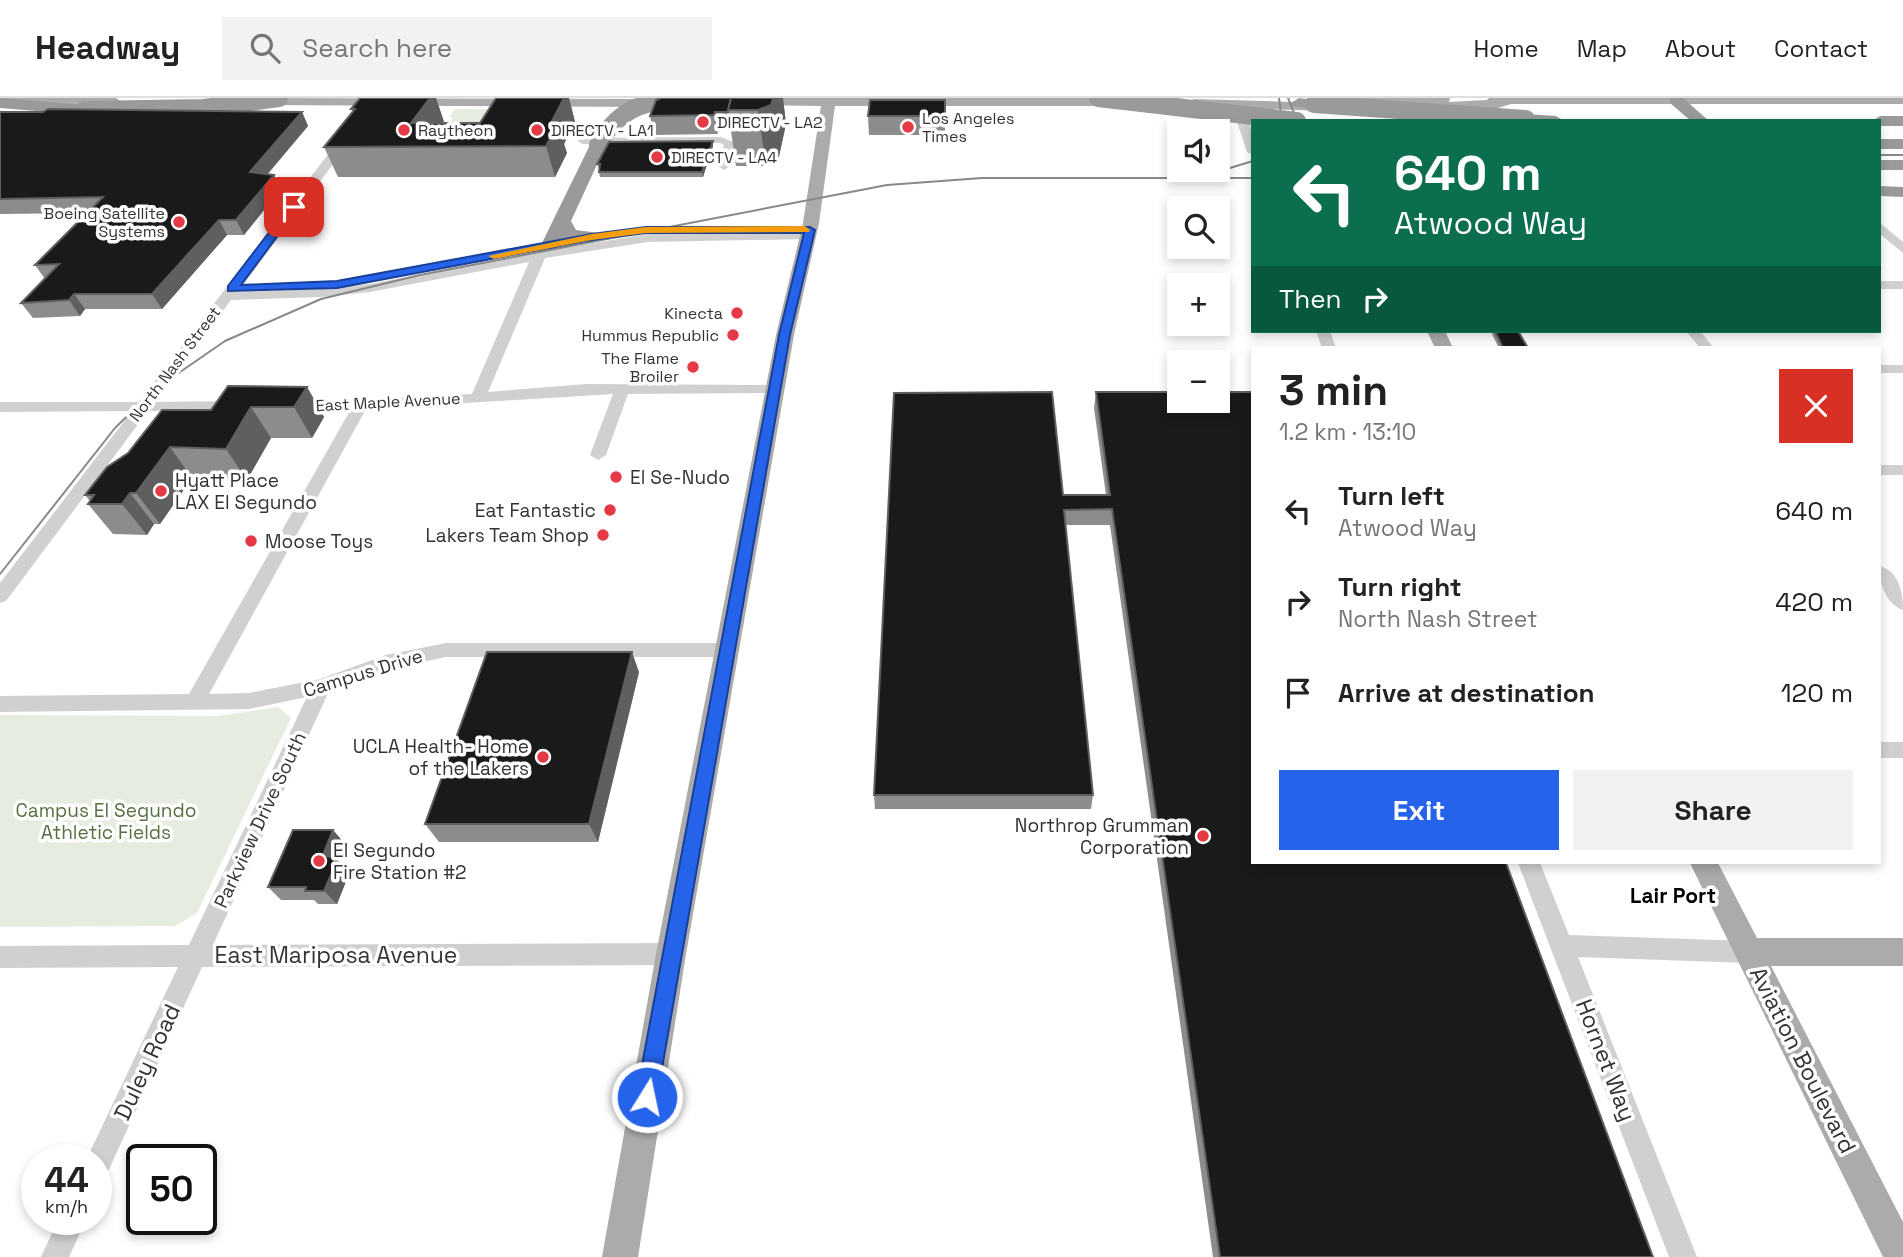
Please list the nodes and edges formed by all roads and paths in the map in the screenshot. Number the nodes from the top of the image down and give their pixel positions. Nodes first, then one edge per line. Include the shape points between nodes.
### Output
1 (279, 98) edge
2 (1098, 98) edge
3 (1252, 98) edge
4 (1356, 98) edge
5 (1037, 99) edge
6 (375, 100) edge
7 (600, 100) edge
8 (685, 100) edge
9 (829, 100) edge
10 (1657, 100) junction
11 (1676, 100) junction
12 (1903, 100) edge
13 (0, 102) edge
14 (1472, 102) edge
15 (730, 103) edge
16 (1318, 103) edge
17 (1236, 104) junction
18 (1280, 119) edge
19 (1327, 119) edge
20 (1444, 119) edge
21 (1530, 119) edge
22 (1677, 119) edge
23 (1699, 119) edge
24 (583, 141) dead end
25 (1881, 144) edge
26 (1903, 144) edge
27 (1251, 146) edge
28 (1881, 165) edge
29 (1903, 165) edge
30 (724, 166) dead end
31 (1881, 174) edge
32 (1903, 176) edge
33 (1881, 191) edge
34 (1903, 192) edge
35 (562, 222) junction
36 (1881, 228) edge
37 (809, 232) junction
38 (592, 237) junction
39 (1903, 249) edge
40 (546, 250) junction
41 (1881, 285) edge
42 (1903, 285) edge
43 (229, 293) junction
44 (1881, 369) edge
45 (1903, 369) edge
46 (622, 389) junction
47 (775, 390) junction
48 (478, 398) junction
49 (361, 405) junction
50 (143, 406) junction
51 (252, 406) edge
52 (279, 406) edge
53 (0, 407) edge
54 (598, 454) dead end
55 (1881, 470) edge
56 (1903, 470) edge
57 (1881, 574) edge
58 (0, 596) edge
59 (1895, 596) edge
60 (727, 650) junction
61 (322, 686) junction
62 (194, 702) junction
63 (0, 704) edge
64 (1881, 750) edge
65 (1903, 750) edge
66 (1530, 864) edge
67 (1704, 864) edge
68 (1562, 946) junction
69 (1748, 952) junction
70 (1903, 952) edge
71 (198, 954) junction
72 (671, 954) junction
73 (0, 957) edge
74 (108, 1144) edge
75 (65, 1235) edge
76 (55, 1257) edge
77 (620, 1257) edge
78 (1683, 1257) edge
79 (1902, 1257) edge

1 - 13 highway, bridge via 194,109 85,110
2 - 18 highway, bridge
3 - 16 highway
4 - 14 main road
5 - 9 main road
5 - 17 main road
6 - 7 main road
6 - 13 main road
6 - 43 street, North Nash Street
7 - 8 main road
8 - 35 highway, bridge via 638,106 611,122
9 - 15 main road
9 - 37 main road
10 - 11 main road
10 - 14 main road
10 - 22 highway
11 - 12 main road
11 - 23 highway
14 - 16 main road
16 - 17 main road
16 - 19 main road
16 - 20 highway, bridge
16 - 21 highway, bridge
17 - 27 street
24 - 30 street via 721,140 730,143
25 - 26 highway
28 - 29 highway
31 - 32 highway
33 - 34 highway
35 - 38 highway via 568,234
35 - 40 highway
36 - 39 street
37 - 38 street via 669,229
37 - 40 street via 665,236
37 - 47 main road
38 - 40 street
40 - 43 street via 370,288
40 - 48 street via 536,261
41 - 42 street
43 - 50 street, North Nash Street
44 - 45 street
46 - 47 street, East Maple Avenue
46 - 48 street, East Maple Avenue
46 - 54 street
47 - 60 main road
48 - 49 street, East Maple Avenue
49 - 52 street, East Maple Avenue
49 - 62 street
50 - 51 street
50 - 53 street
50 - 58 street, North Nash Street
55 - 56 street
57 - 59 street
60 - 61 street, Campus Drive via 446,650 386,662
60 - 72 main road
61 - 62 street, Campus Drive via 249,701
61 - 71 street, Parkview Drive South
62 - 63 street, Campus Drive
64 - 65 street
66 - 68 street, Hornet Way
67 - 69 main road, Aviation Boulevard
68 - 69 street
68 - 78 street, Hornet Way
69 - 70 main road
69 - 79 main road, Aviation Boulevard
71 - 72 street, East Mariposa Avenue
71 - 73 street, East Mariposa Avenue
71 - 74 street, Duley Road
72 - 77 main road
75 - 76 street

